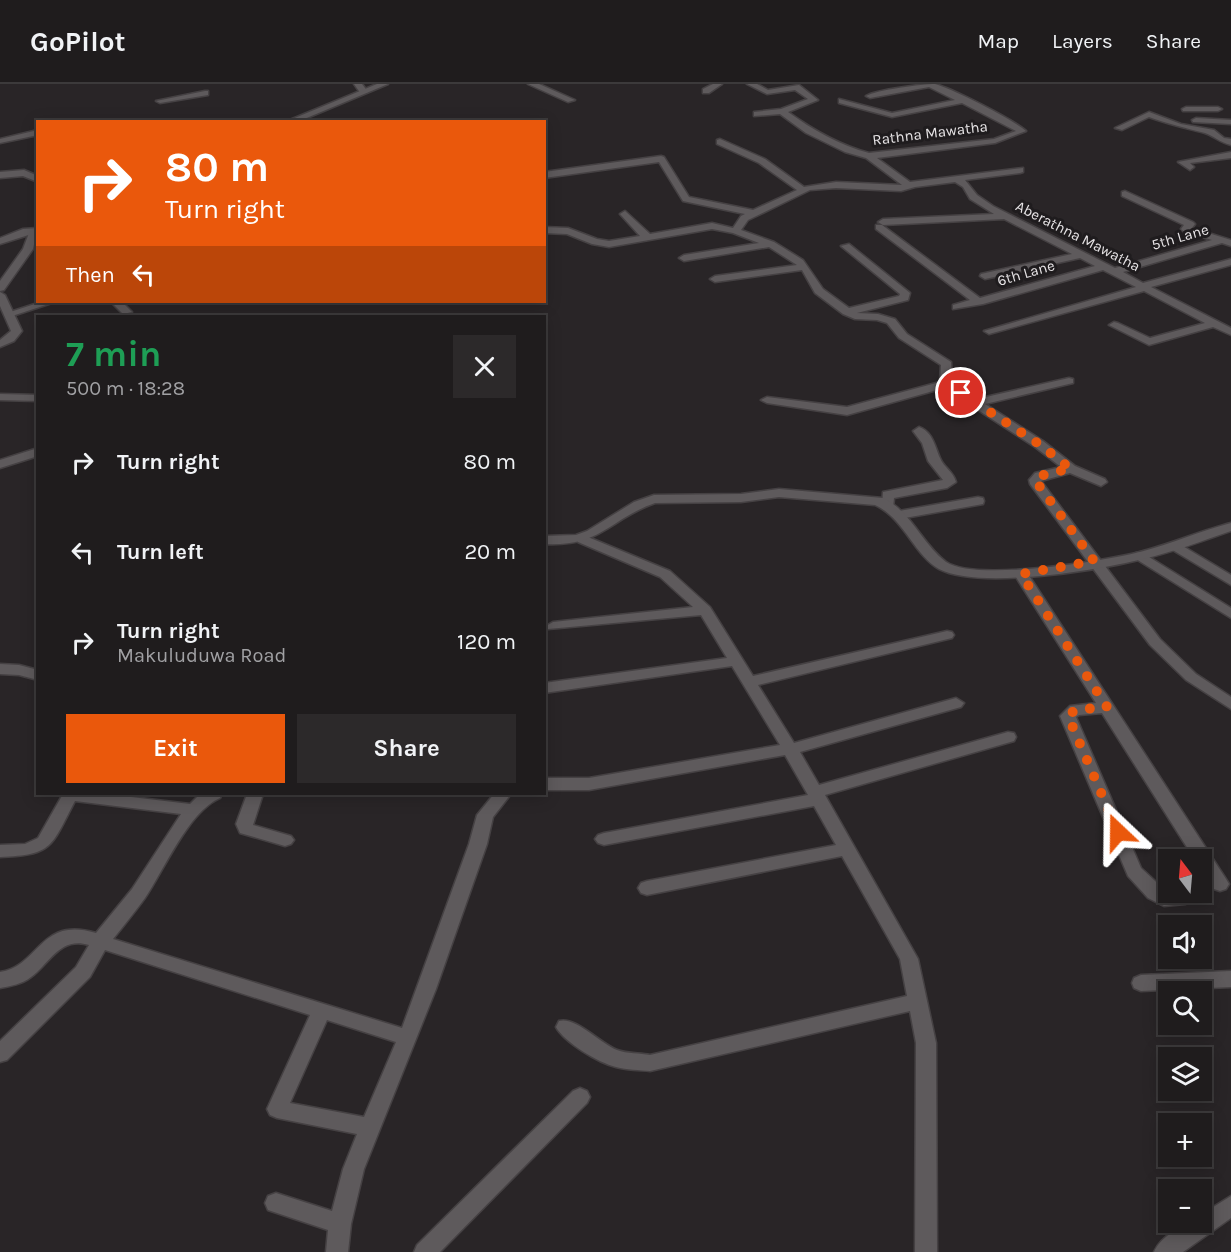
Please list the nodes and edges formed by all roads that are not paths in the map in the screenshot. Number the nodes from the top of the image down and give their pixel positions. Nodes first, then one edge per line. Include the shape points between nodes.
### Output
1 (358, 84) edge
2 (384, 84) edge
3 (532, 84) edge
4 (718, 84) edge
5 (751, 84) edge
6 (929, 84) edge
7 (706, 91) dead end
8 (364, 92) junction
9 (205, 93) dead end
10 (870, 96) dead end
11 (160, 100) dead end
12 (571, 100) dead end
13 (965, 100) junction
14 (842, 101) dead end
15 (1186, 109) dead end
16 (782, 111) junction
17 (757, 114) dead end
18 (294, 120) edge
19 (1196, 120) dead end
20 (1229, 122) edge
21 (1119, 128) dead end
22 (36, 132) edge
23 (0, 141) edge
24 (720, 142) dead end
25 (1231, 142) edge
26 (1231, 155) edge
27 (869, 156) junction
28 (1190, 167) dead end
29 (1020, 170) dead end
30 (0, 175) edge
31 (546, 175) edge
32 (36, 178) edge
33 (957, 179) junction
34 (911, 184) junction
35 (803, 190) junction
36 (1125, 194) dead end
37 (990, 208) junction
38 (753, 213) junction
39 (891, 213) dead end
40 (626, 214) dead end
41 (1005, 216) junction
42 (36, 230) edge
43 (546, 230) edge
44 (36, 231) edge
45 (736, 231) junction
46 (648, 238) junction
47 (0, 241) edge
48 (1220, 241) junction
49 (1231, 243) edge
50 (771, 244) junction
51 (846, 246) dead end
52 (1080, 255) junction
53 (684, 258) dead end
54 (1231, 262) edge
55 (805, 267) junction
56 (1108, 269) junction
57 (985, 276) dead end
58 (715, 279) dead end
59 (1144, 287) junction
60 (0, 288) edge
61 (0, 295) edge
62 (979, 302) junction
63 (47, 303) edge
64 (117, 303) edge
65 (957, 307) dead end
66 (127, 312) dead end
67 (847, 312) junction
68 (9, 314) junction
69 (1215, 323) junction
70 (1114, 325) dead end
71 (989, 331) dead end
72 (1231, 332) edge
73 (0, 344) edge
74 (1069, 381) dead end
75 (946, 384) junction
76 (0, 397) edge
77 (36, 398) edge
78 (767, 400) dead end
79 (976, 403) junction
80 (919, 431) dead end
81 (36, 453) edge
82 (0, 464) edge
83 (1071, 469) junction
84 (1101, 482) dead end
85 (978, 501) dead end
86 (888, 505) junction
87 (899, 515) junction
88 (1231, 527) edge
89 (583, 538) junction
90 (546, 540) edge
91 (1176, 546) junction
92 (1141, 556) junction
93 (1094, 561) junction
94 (1021, 574) junction
95 (1231, 581) edge
96 (705, 610) junction
97 (1231, 614) edge
98 (553, 626) dead end
99 (947, 635) dead end
100 (738, 661) junction
101 (0, 669) edge
102 (36, 674) edge
103 (750, 681) junction
104 (546, 688) edge
105 (956, 703) dead end
106 (1231, 704) edge
107 (1107, 707) junction
108 (1008, 737) dead end
109 (790, 748) junction
110 (546, 784) edge
111 (212, 795) edge
112 (255, 795) edge
113 (502, 795) edge
114 (817, 795) junction
115 (194, 810) junction
116 (604, 839) dead end
117 (285, 840) dead end
118 (847, 849) junction
119 (0, 851) edge
120 (1226, 882) edge
121 (647, 888) dead end
122 (1158, 895) edge
123 (100, 942) junction
124 (1231, 979) edge
125 (0, 980) edge
126 (1141, 983) dead end
127 (918, 1001) junction
128 (321, 1012) junction
129 (566, 1027) dead end
130 (408, 1038) junction
131 (0, 1054) edge
132 (580, 1097) dead end
133 (369, 1126) junction
134 (276, 1203) dead end
135 (1231, 1206) edge
136 (338, 1223) junction
137 (337, 1252) edge
138 (425, 1252) edge
139 (926, 1252) edge
140 (1165, 1252) edge

1 - 8 street
2 - 8 street
3 - 12 street
4 - 7 street
5 - 16 street via 767,92 796,87 814,100
6 - 10 street
6 - 13 street, Rathna Mawatha
8 - 18 street
9 - 11 street
13 - 14 street via 892,115
13 - 27 street, Rathna Mawatha via 1022,131 995,141
15 - 20 street via 1221,109
16 - 17 street
16 - 27 street, Rathna Mawatha via 809,131
19 - 20 street
21 - 25 street via 1149,114 1179,126 1211,132
22 - 23 street
24 - 35 street via 762,161
26 - 28 street via 1182,162
27 - 34 street
29 - 33 street
30 - 32 street via 24,173
31 - 38 street via 661,159 686,199
33 - 34 street
33 - 37 street, Aberathna Mawatha
34 - 35 street via 901,189 820,185
35 - 38 street
36 - 48 street via 1190,224 1186,229
37 - 39 street
37 - 41 street, Aberathna Mawatha
38 - 45 street via 744,218
40 - 46 street
41 - 52 street, Aberathna Mawatha
41 - 62 street via 881,225
42 - 47 street
43 - 46 street via 568,231 595,242
44 - 60 street
45 - 46 street via 712,226
45 - 50 street
48 - 49 street
48 - 56 street, 5th Lane
50 - 53 street
50 - 55 street
51 - 67 street via 905,293 904,298
52 - 56 street, Aberathna Mawatha
52 - 57 street
54 - 59 street
55 - 58 street
55 - 67 street via 819,291
56 - 59 street, Aberathna Mawatha
56 - 62 street, 6th Lane
59 - 69 street, Aberathna Mawatha
59 - 71 street
61 - 68 street
62 - 65 street, 6th Lane
63 - 68 street
64 - 66 street
67 - 75 street via 891,321 903,336 947,364
68 - 73 street via 17,331
69 - 70 street via 1149,342
69 - 72 street, Aberathna Mawatha
74 - 79 street
75 - 78 street via 847,411
75 - 79 street
76 - 77 street
79 - 83 street
80 - 86 street via 950,482 888,495
81 - 82 street
83 - 84 street
83 - 93 street via 1047,473 1035,480
85 - 87 street
86 - 87 street
86 - 89 street via 793,494 663,498 641,503
87 - 94 street via 942,565 975,574
88 - 91 street
89 - 90 street
89 - 96 street via 665,574
91 - 92 street
91 - 95 street
92 - 93 street
92 - 97 street
93 - 94 street
93 - 106 street via 1155,642 1191,677
94 - 107 street
96 - 98 street
96 - 100 street
99 - 103 street
100 - 103 street
100 - 104 street
101 - 102 street
103 - 109 street
105 - 109 street
107 - 120 street
107 - 122 street via 1075,710 1068,716 1134,871
108 - 114 street
109 - 110 street via 589,784
109 - 114 street
111 - 115 street
112 - 117 street via 244,824 246,829
113 - 130 street via 485,815
114 - 116 street
114 - 118 street
115 - 119 street via 70,795 44,842 27,850
115 - 123 street via 138,894
118 - 121 street
118 - 127 street via 909,959
123 - 125 street via 82,936 66,938 53,944 24,975
123 - 128 street
123 - 131 street via 83,972
124 - 126 street
127 - 129 street via 650,1063 616,1059
127 - 139 street via 926,1043
128 - 130 street
128 - 133 street via 277,1109
130 - 133 street
132 - 138 street
133 - 136 street
134 - 136 street
135 - 140 street
136 - 137 street

